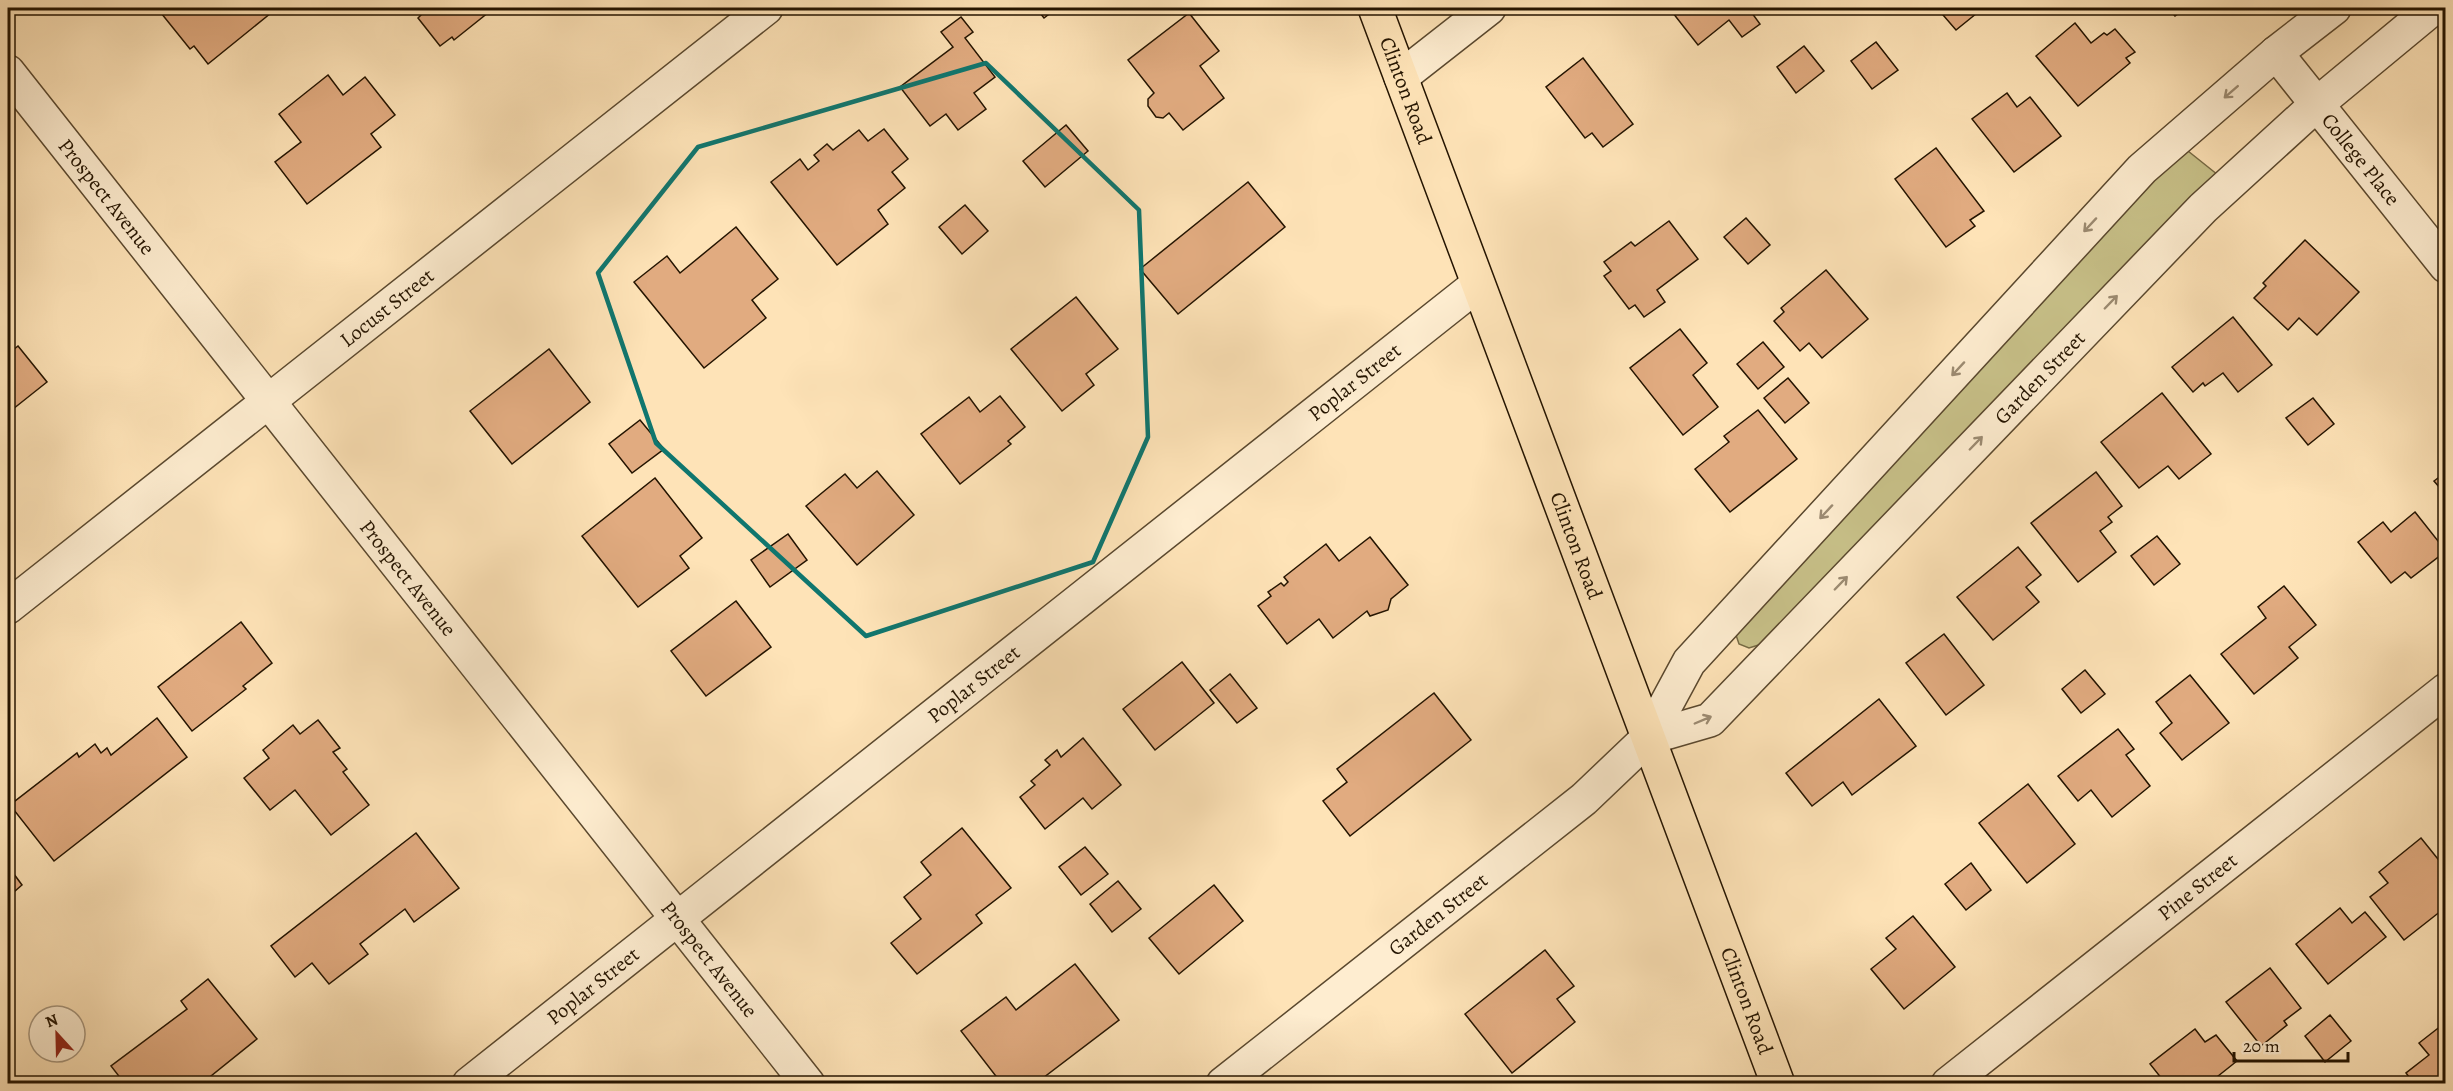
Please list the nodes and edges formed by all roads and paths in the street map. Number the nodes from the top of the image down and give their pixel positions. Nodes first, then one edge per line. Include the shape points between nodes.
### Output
1 (765, 8) edge
2 (1375, 8) edge
3 (1489, 8) edge
4 (2334, 8) edge
5 (2433, 8) edge
6 (2276, 53) junction
7 (8, 72) edge
8 (1401, 77) junction
9 (2317, 104) junction
10 (2445, 266) edge
11 (1477, 285) junction
12 (268, 401) junction
13 (8, 607) edge
14 (2445, 690) edge
15 (1648, 738) junction
16 (677, 919) junction
17 (469, 1083) edge
18 (808, 1083) edge
19 (1223, 1083) edge
20 (1778, 1083) edge
21 (1948, 1083) edge

1 - 12 street, Locust Street
2 - 8 main road, Clinton Road
3 - 8 street
4 - 6 street, Garden Street
5 - 9 street, Garden Street
6 - 9 street, College Place
6 -> 15 street, Garden Street via 2142,169 1705,644 1689,662
7 - 12 street, Prospect Avenue
8 - 11 main road, Clinton Road
9 - 10 street, College Place
15 -> 9 street, Garden Street via 1710,720 2203,208
11 - 15 main road, Clinton Road
11 - 16 street, Poplar Street
12 - 13 street, Locust Street
12 - 16 street, Prospect Avenue
14 - 21 street, Pine Street
15 - 19 street, Garden Street via 1584,799
15 - 20 main road, Clinton Road
16 - 17 street, Poplar Street
16 - 18 street, Prospect Avenue

